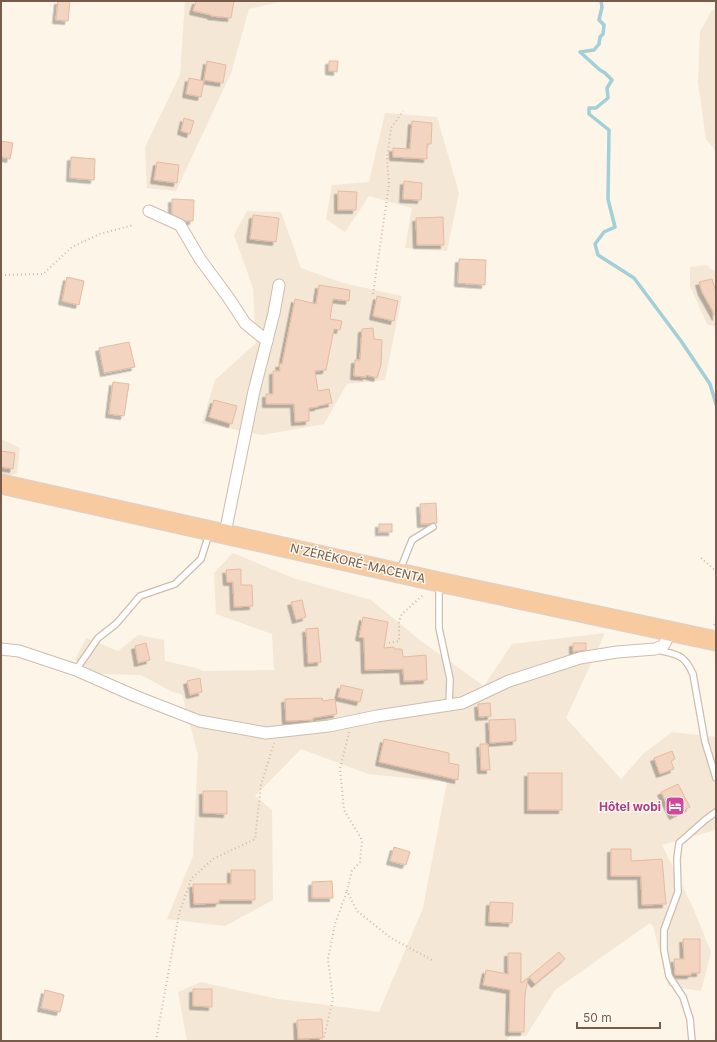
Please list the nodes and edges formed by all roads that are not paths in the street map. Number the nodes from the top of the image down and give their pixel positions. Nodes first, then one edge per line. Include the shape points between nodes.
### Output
1 (148, 211) dead end
2 (279, 285) dead end
3 (267, 341) junction
4 (1, 484) edge
5 (433, 527) dead end
6 (217, 532) junction
7 (399, 573) junction
8 (439, 582) junction
9 (668, 630) junction
10 (716, 641) edge
11 (1, 649) edge
12 (655, 649) junction
13 (76, 670) junction
14 (449, 705) junction
15 (716, 778) edge
16 (716, 812) edge
17 (692, 1041) edge

1 - 3 street via 180,226 245,323
2 - 3 street
3 - 6 street
4 - 6 highway, N'ZÉRÉKORÉ-MACENTA
5 - 7 lane via 412,540
6 - 7 highway, N'ZÉRÉKORÉ-MACENTA
6 - 13 lane via 201,559 175,584 140,596 116,624 98,638
7 - 8 highway, N'ZÉRÉKORÉ-MACENTA
8 - 9 highway, N'ZÉRÉKORÉ-MACENTA
8 - 14 lane via 439,628 450,679
9 - 10 highway, N'ZÉRÉKORÉ-MACENTA
9 - 12 street via 663,646
11 - 13 street via 19,651
12 - 14 street via 580,658 509,681 462,703
12 - 15 lane via 684,658 689,665 693,674 705,742
13 - 14 street via 199,721 266,733 329,726
16 - 17 lane via 680,843 677,859 678,892 664,930 664,950 669,976 683,997 690,1019

